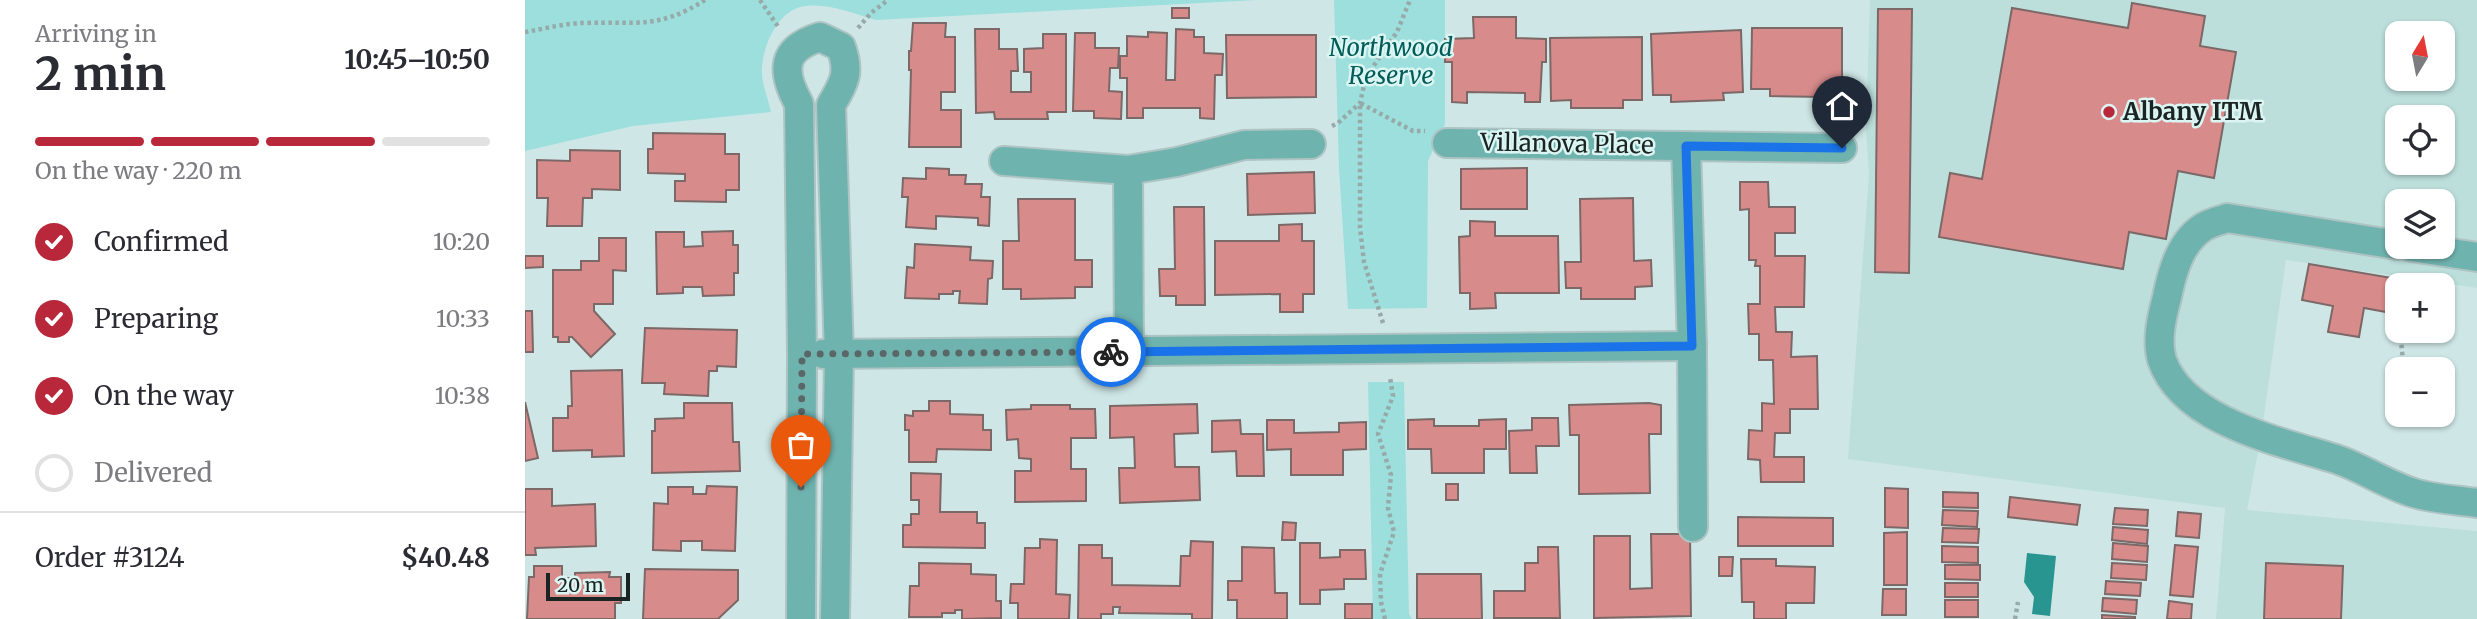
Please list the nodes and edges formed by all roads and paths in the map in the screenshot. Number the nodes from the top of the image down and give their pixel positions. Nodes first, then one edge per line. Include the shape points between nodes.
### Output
1 (705, 0) edge
2 (760, 0) edge
3 (888, 0) edge
4 (1410, 0) edge
5 (525, 32) edge
6 (841, 47) junction
7 (794, 49) junction
8 (1360, 103) junction
9 (1439, 137) joint
10 (1311, 144) joint
11 (1686, 146) junction
12 (1842, 148) dead end
13 (1004, 161) dead end
14 (1128, 170) junction
15 (2385, 243) edge
16 (2455, 254) edge
17 (2477, 257) edge
18 (1384, 328) dead end
19 (1692, 346) junction
20 (1129, 352) junction
21 (802, 354) junction
22 (839, 354) junction
23 (1390, 370) dead end
24 (2477, 503) edge
25 (1693, 527) dead end
26 (2018, 602) dead end
27 (801, 619) edge
28 (835, 619) edge
29 (1385, 619) edge
30 (2015, 619) edge

1 - 5 path via 676,16 642,24 583,23
2 - 7 path
3 - 6 path
4 - 8 path via 1397,32 1366,78
6 - 7 street via 820,37
6 - 22 street via 848,67 831,105
7 - 21 street via 788,79 799,104
8 - 9 path via 1413,131
8 - 10 path
8 - 18 path via 1363,262
9 - 11 street, Villanova Place
10 - 14 street via 1244,145
11 - 12 street, Villanova Place
11 - 19 street, Villanova Place
13 - 14 street
14 - 20 street
15 - 24 street via 2227,218 2203,227 2183,247 2172,274 2160,324 2162,359 2193,401 2232,424 2354,466 2414,494
16 - 17 street
19 - 20 street
19 - 25 street, Villanova Place
20 - 22 street
21 - 22 street
21 - 27 street
22 - 28 street
23 - 29 path via 1393,396 1378,434 1391,475 1388,508 1394,532 1380,574
26 - 30 path

